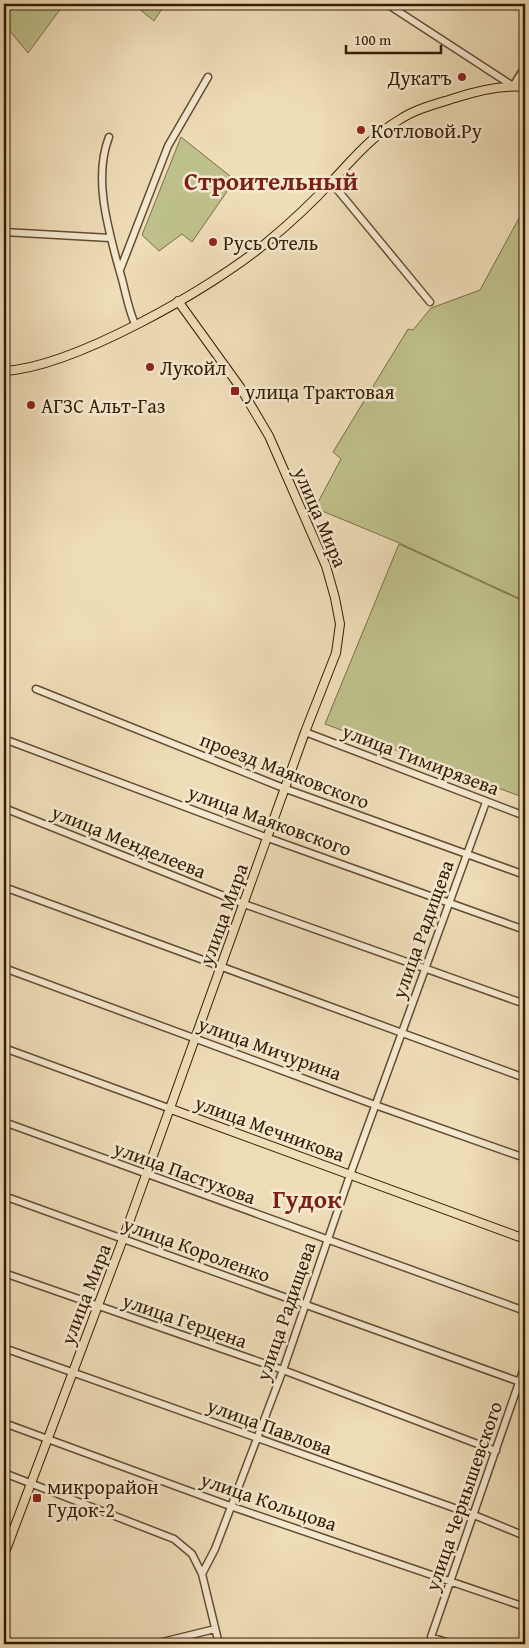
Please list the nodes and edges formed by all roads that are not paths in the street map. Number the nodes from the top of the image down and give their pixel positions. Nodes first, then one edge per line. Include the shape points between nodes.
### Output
1 (387, 4) edge
2 (525, 67) edge
3 (208, 77) dead end
4 (513, 86) junction
5 (525, 87) edge
6 (109, 137) dead end
7 (331, 182) junction
8 (4, 232) edge
9 (110, 238) junction
10 (120, 270) junction
11 (178, 301) junction
12 (430, 302) dead end
13 (135, 324) junction
14 (4, 371) edge
15 (36, 689) dead end
16 (305, 732) junction
17 (4, 739) edge
18 (286, 789) junction
19 (486, 802) junction
20 (4, 808) edge
21 (525, 816) edge
22 (268, 838) junction
23 (467, 854) junction
24 (525, 875) edge
25 (4, 887) edge
26 (449, 902) junction
27 (244, 904) junction
28 (525, 930) edge
29 (221, 967) junction
30 (4, 968) edge
31 (425, 968) junction
32 (525, 1004) edge
33 (402, 1034) junction
34 (196, 1038) junction
35 (4, 1048) edge
36 (525, 1078) edge
37 (375, 1105) junction
38 (171, 1109) junction
39 (4, 1122) edge
40 (525, 1158) edge
41 (146, 1175) junction
42 (350, 1175) junction
43 (4, 1196) edge
44 (123, 1239) junction
45 (525, 1239) edge
46 (327, 1241) junction
47 (4, 1273) edge
48 (306, 1305) junction
49 (98, 1307) junction
50 (525, 1312) edge
51 (4, 1348) edge
52 (525, 1366) edge
53 (283, 1370) junction
54 (73, 1373) junction
55 (520, 1382) junction
56 (4, 1424) edge
57 (257, 1438) junction
58 (47, 1439) junction
59 (496, 1451) junction
60 (4, 1473) edge
61 (32, 1482) junction
62 (230, 1506) junction
63 (474, 1515) junction
64 (525, 1536) edge
65 (4, 1555) edge
66 (202, 1574) junction
67 (452, 1581) junction
68 (525, 1607) edge
69 (215, 1629) junction
70 (154, 1644) edge
71 (219, 1644) edge
72 (452, 1644) edge

1 - 4 street
2 - 4 street
3 - 10 street via 168,146
4 - 5 main road
4 - 7 main road via 472,93 399,119 367,144
6 - 9 street via 102,172
7 - 11 main road via 266,244
7 - 12 street
8 - 9 street
9 - 10 street
10 - 13 street
11 - 13 main road
11 - 16 main road, улица Мира via 240,387 269,436 322,557 335,598 340,624 336,653
13 - 14 main road via 86,349
15 - 18 street, проезд Маяковского
16 - 18 main road, улица Мира
16 - 19 street, улица Тимирязева
17 - 22 street, улица Маяковского
18 - 22 main road, улица Мира
18 - 23 street, проезд Маяковского
19 - 21 street, улица Тимирязева
19 - 23 street, улица Радищева
20 - 27 street, улица Менделеева
22 - 26 street, улица Маяковского
22 - 27 main road, улица Мира
23 - 24 street, проезд Маяковского
23 - 26 street, улица Радищева
25 - 29 street
26 - 28 street, улица Маяковского
26 - 31 street, улица Радищева
27 - 29 main road, улица Мира
27 - 31 street, улица Менделеева
29 - 33 street
29 - 34 main road, улица Мира
30 - 34 street, улица Мичурина
31 - 32 street, улица Менделеева
31 - 33 street, улица Радищева
33 - 36 street
33 - 37 street, улица Радищева
34 - 37 street, улица Мичурина
34 - 38 main road, улица Мира
35 - 38 street, улица Мечникова
37 - 40 street, улица Мичурина
37 - 42 street, улица Радищева
38 - 41 main road, улица Мира
38 - 42 main road, улица Мечникова
39 - 41 street, улица Пастухова
41 - 44 main road, улица Мира
41 - 46 street, улица Пастухова
42 - 45 main road, улица Мечникова
42 - 46 street, улица Радищева
43 - 44 street, улица Короленко
44 - 48 street, улица Короленко
44 - 49 main road, улица Мира
46 - 48 street, улица Радищева
46 - 50 street, улица Пастухова
47 - 49 street, улица Герцена
48 - 53 street, улица Радищева
48 - 55 street, улица Короленко
49 - 53 street, улица Герцена
49 - 54 main road, улица Мира
51 - 54 street, улица Павлова
52 - 55 street, улица Чернышевского
53 - 57 street, улица Радищева
53 - 59 street, улица Герцена
54 - 57 street, улица Павлова
54 - 58 main road, улица Мира
55 - 59 street, улица Чернышевского
56 - 58 street, улица Кольцова
57 - 62 street, улица Радищева
57 - 63 street, улица Павлова
58 - 61 main road, улица Мира
58 - 62 street, улица Кольцова
59 - 63 street, улица Чернышевского
60 - 61 street
61 - 65 main road, улица Мира
61 - 66 street via 174,1539 192,1554
62 - 66 street, улица Радищева via 215,1549
62 - 67 street, улица Кольцова
63 - 64 street, улица Павлова
63 - 67 street, улица Чернышевского
66 - 69 street
67 - 68 street, улица Кольцова
67 - 72 street, улица Чернышевского via 431,1637
69 - 70 street
69 - 71 street

